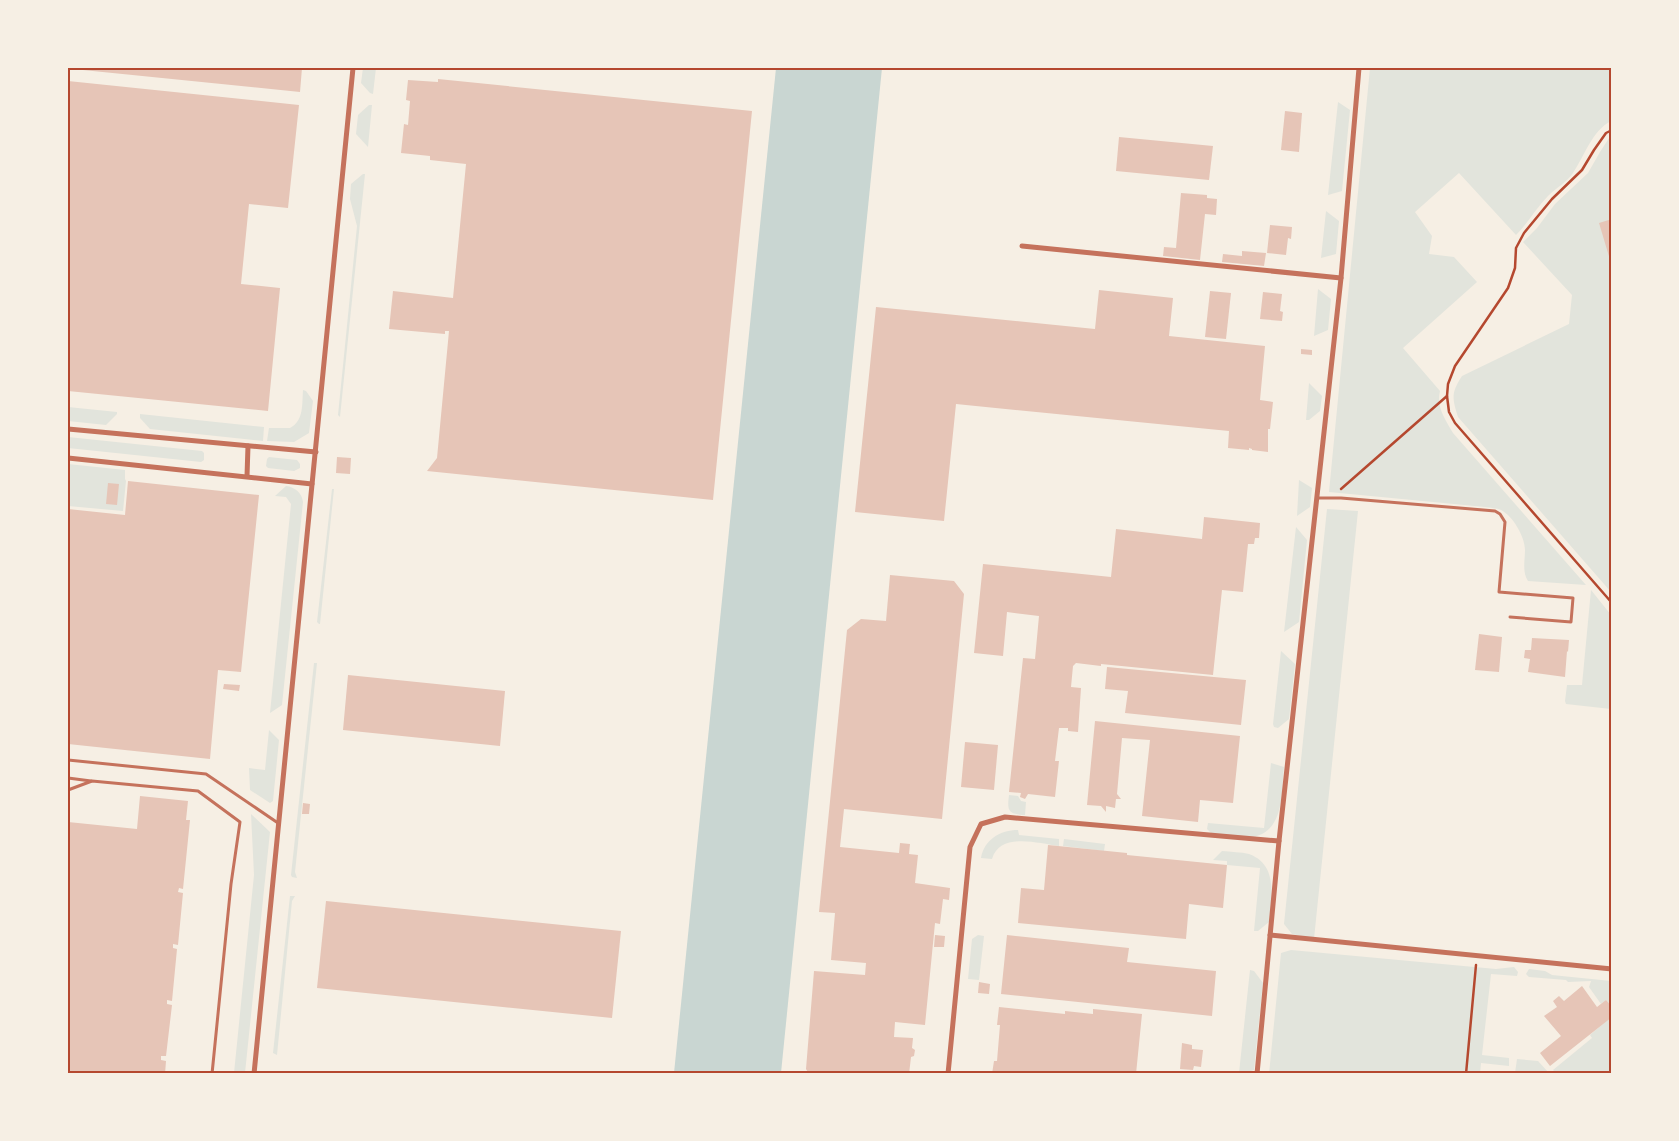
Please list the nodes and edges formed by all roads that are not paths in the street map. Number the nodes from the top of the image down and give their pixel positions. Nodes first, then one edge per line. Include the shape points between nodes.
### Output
1 (354, 68) edge
2 (1359, 68) edge
3 (1022, 246) dead end
4 (1341, 278) junction
5 (68, 429) edge
6 (248, 446) junction
7 (316, 452) junction
8 (68, 458) edge
9 (247, 476) junction
10 (312, 484) junction
11 (1316, 498) junction
12 (1510, 618) dead end
13 (68, 760) edge
14 (68, 778) edge
15 (92, 781) junction
16 (68, 790) edge
17 (279, 823) junction
18 (1279, 841) junction
19 (1270, 935) junction
20 (1612, 969) edge
21 (212, 1074) edge
22 (254, 1074) edge
23 (948, 1074) edge
24 (1257, 1074) edge

1 - 7 street
2 - 4 street
3 - 4 street
4 - 11 street
5 - 6 street
6 - 7 street
6 - 9 street
7 - 10 street
8 - 9 street
9 - 10 street
10 - 17 street
11 - 12 lane via 1495,511 1500,514 1505,522 1499,592 1573,598 1570,622
11 - 18 street
13 - 17 lane via 206,774
14 - 15 lane
15 - 16 lane
15 - 21 lane via 198,791 240,822
17 - 22 street
18 - 19 street
18 - 23 street via 1005,817 981,824 970,847
19 - 20 street
19 - 24 street

